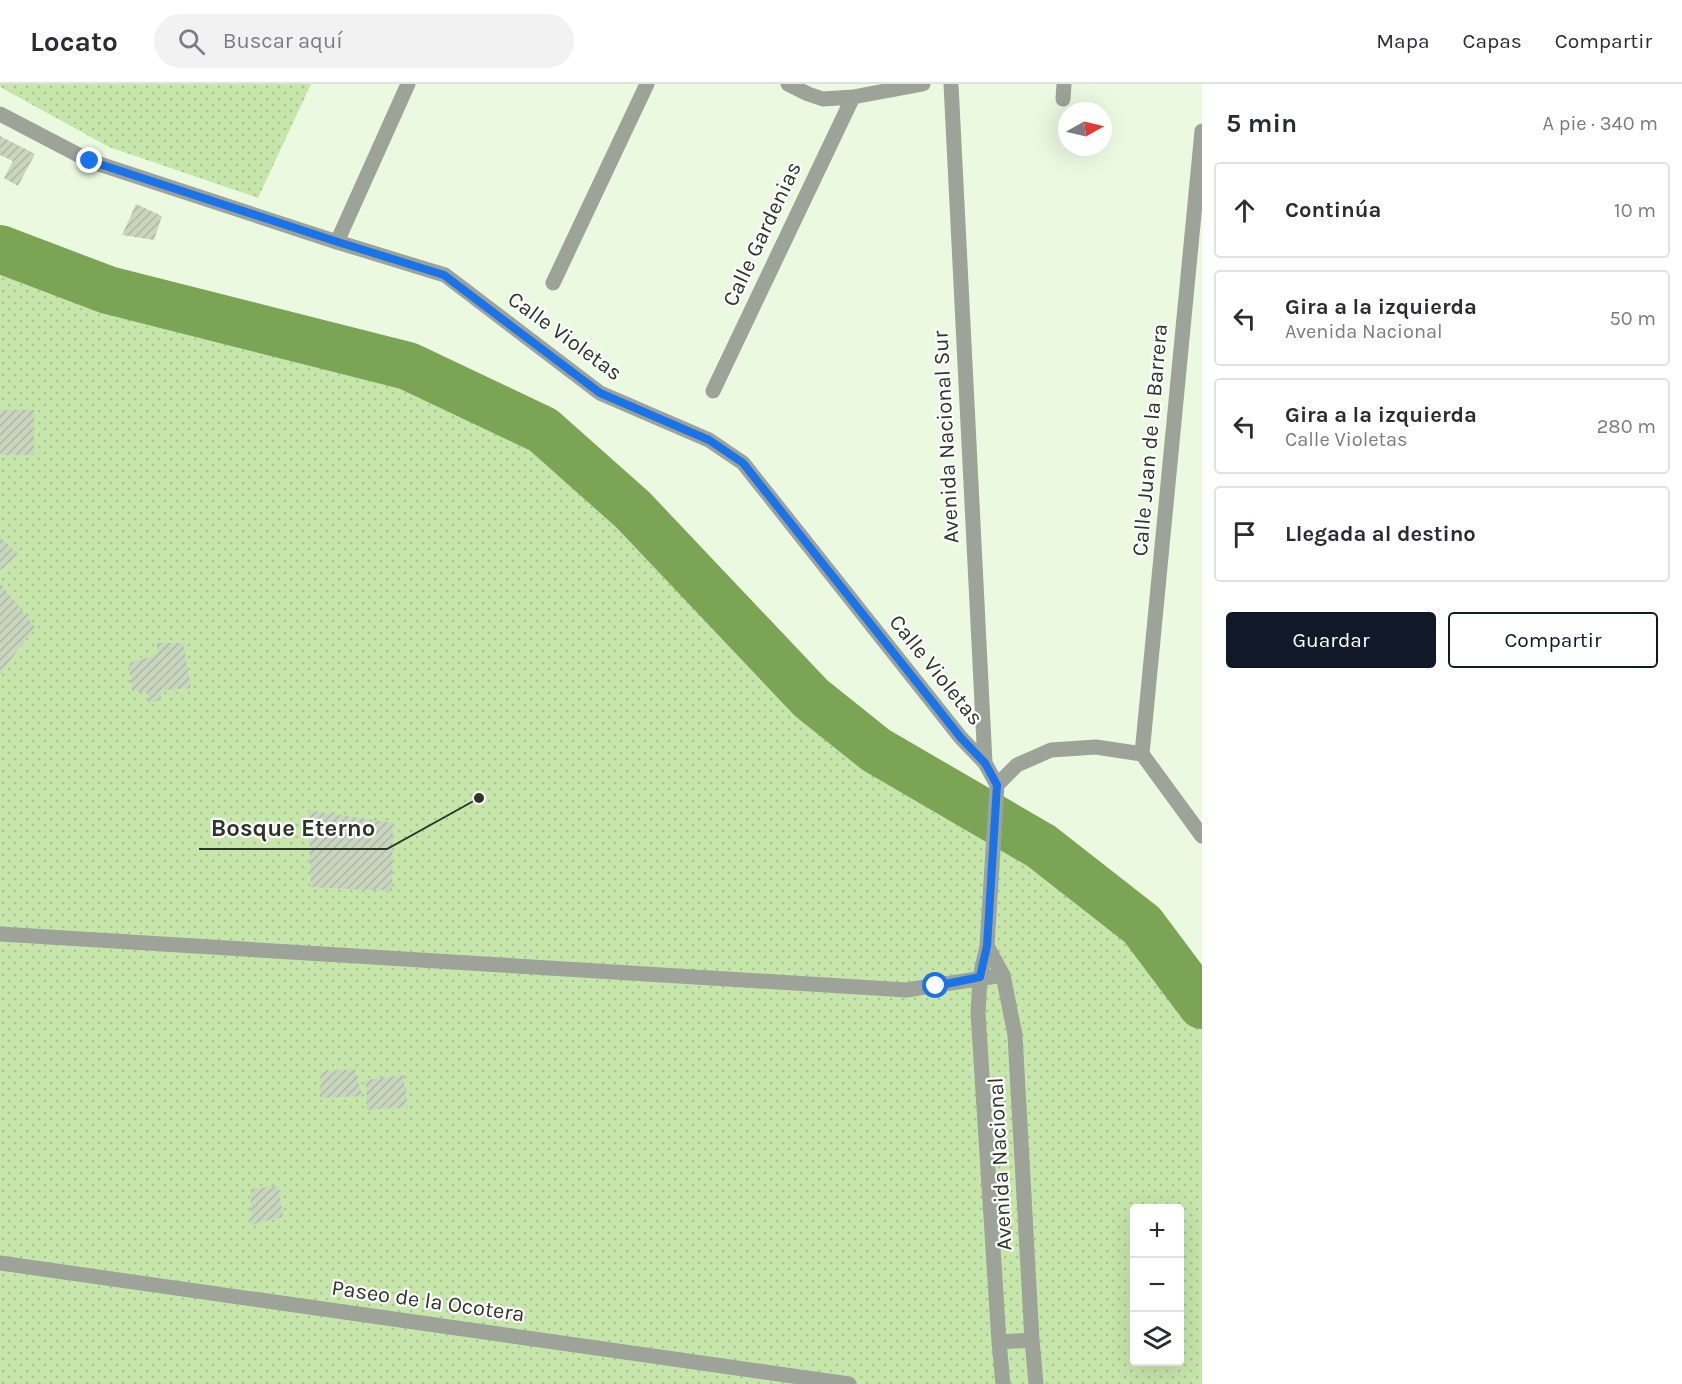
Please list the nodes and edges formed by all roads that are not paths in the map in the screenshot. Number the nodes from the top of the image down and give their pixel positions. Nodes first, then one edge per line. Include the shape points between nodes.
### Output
1 (408, 84) edge
2 (647, 84) edge
3 (788, 84) edge
4 (923, 84) edge
5 (951, 84) edge
6 (822, 91) edge
7 (853, 97) junction
8 (0, 114) edge
9 (1202, 131) edge
10 (338, 242) junction
11 (553, 283) dead end
12 (713, 391) dead end
13 (1143, 754) junction
14 (985, 763) junction
15 (997, 785) junction
16 (1202, 836) edge
17 (0, 934) edge
18 (987, 946) junction
19 (1002, 975) junction
20 (980, 977) junction
21 (0, 1263) edge
22 (1032, 1340) junction
23 (999, 1342) junction
24 (849, 1384) edge
25 (1003, 1384) edge
26 (1036, 1384) edge

1 - 10 street
2 - 11 street
3 - 6 street via 808,94
4 - 7 street
5 - 14 street, Avenida Nacional Sur
6 - 7 street
7 - 12 street, Calle Gardenias
8 - 10 street, Calle Violetas via 90,161
9 - 13 street, Calle Juan de la Barrera
10 - 14 street, Calle Violetas via 444,275 600,393 709,440 743,463
13 - 15 street via 1096,747 1051,750 1017,765
13 - 16 street
14 - 15 street, Avenida Nacional Sur
15 - 18 street, Avenida Nacional
17 - 20 street via 906,990
18 - 19 street, Avenida Nacional
18 - 20 street, Avenida Nacional
19 - 20 street
19 - 22 street, Avenida Nacional via 1015,1035
20 - 23 street, Avenida Nacional via 978,1013
21 - 24 street, Paseo de la Ocotera
22 - 23 street
22 - 26 street, Avenida Nacional
23 - 25 street, Avenida Nacional

